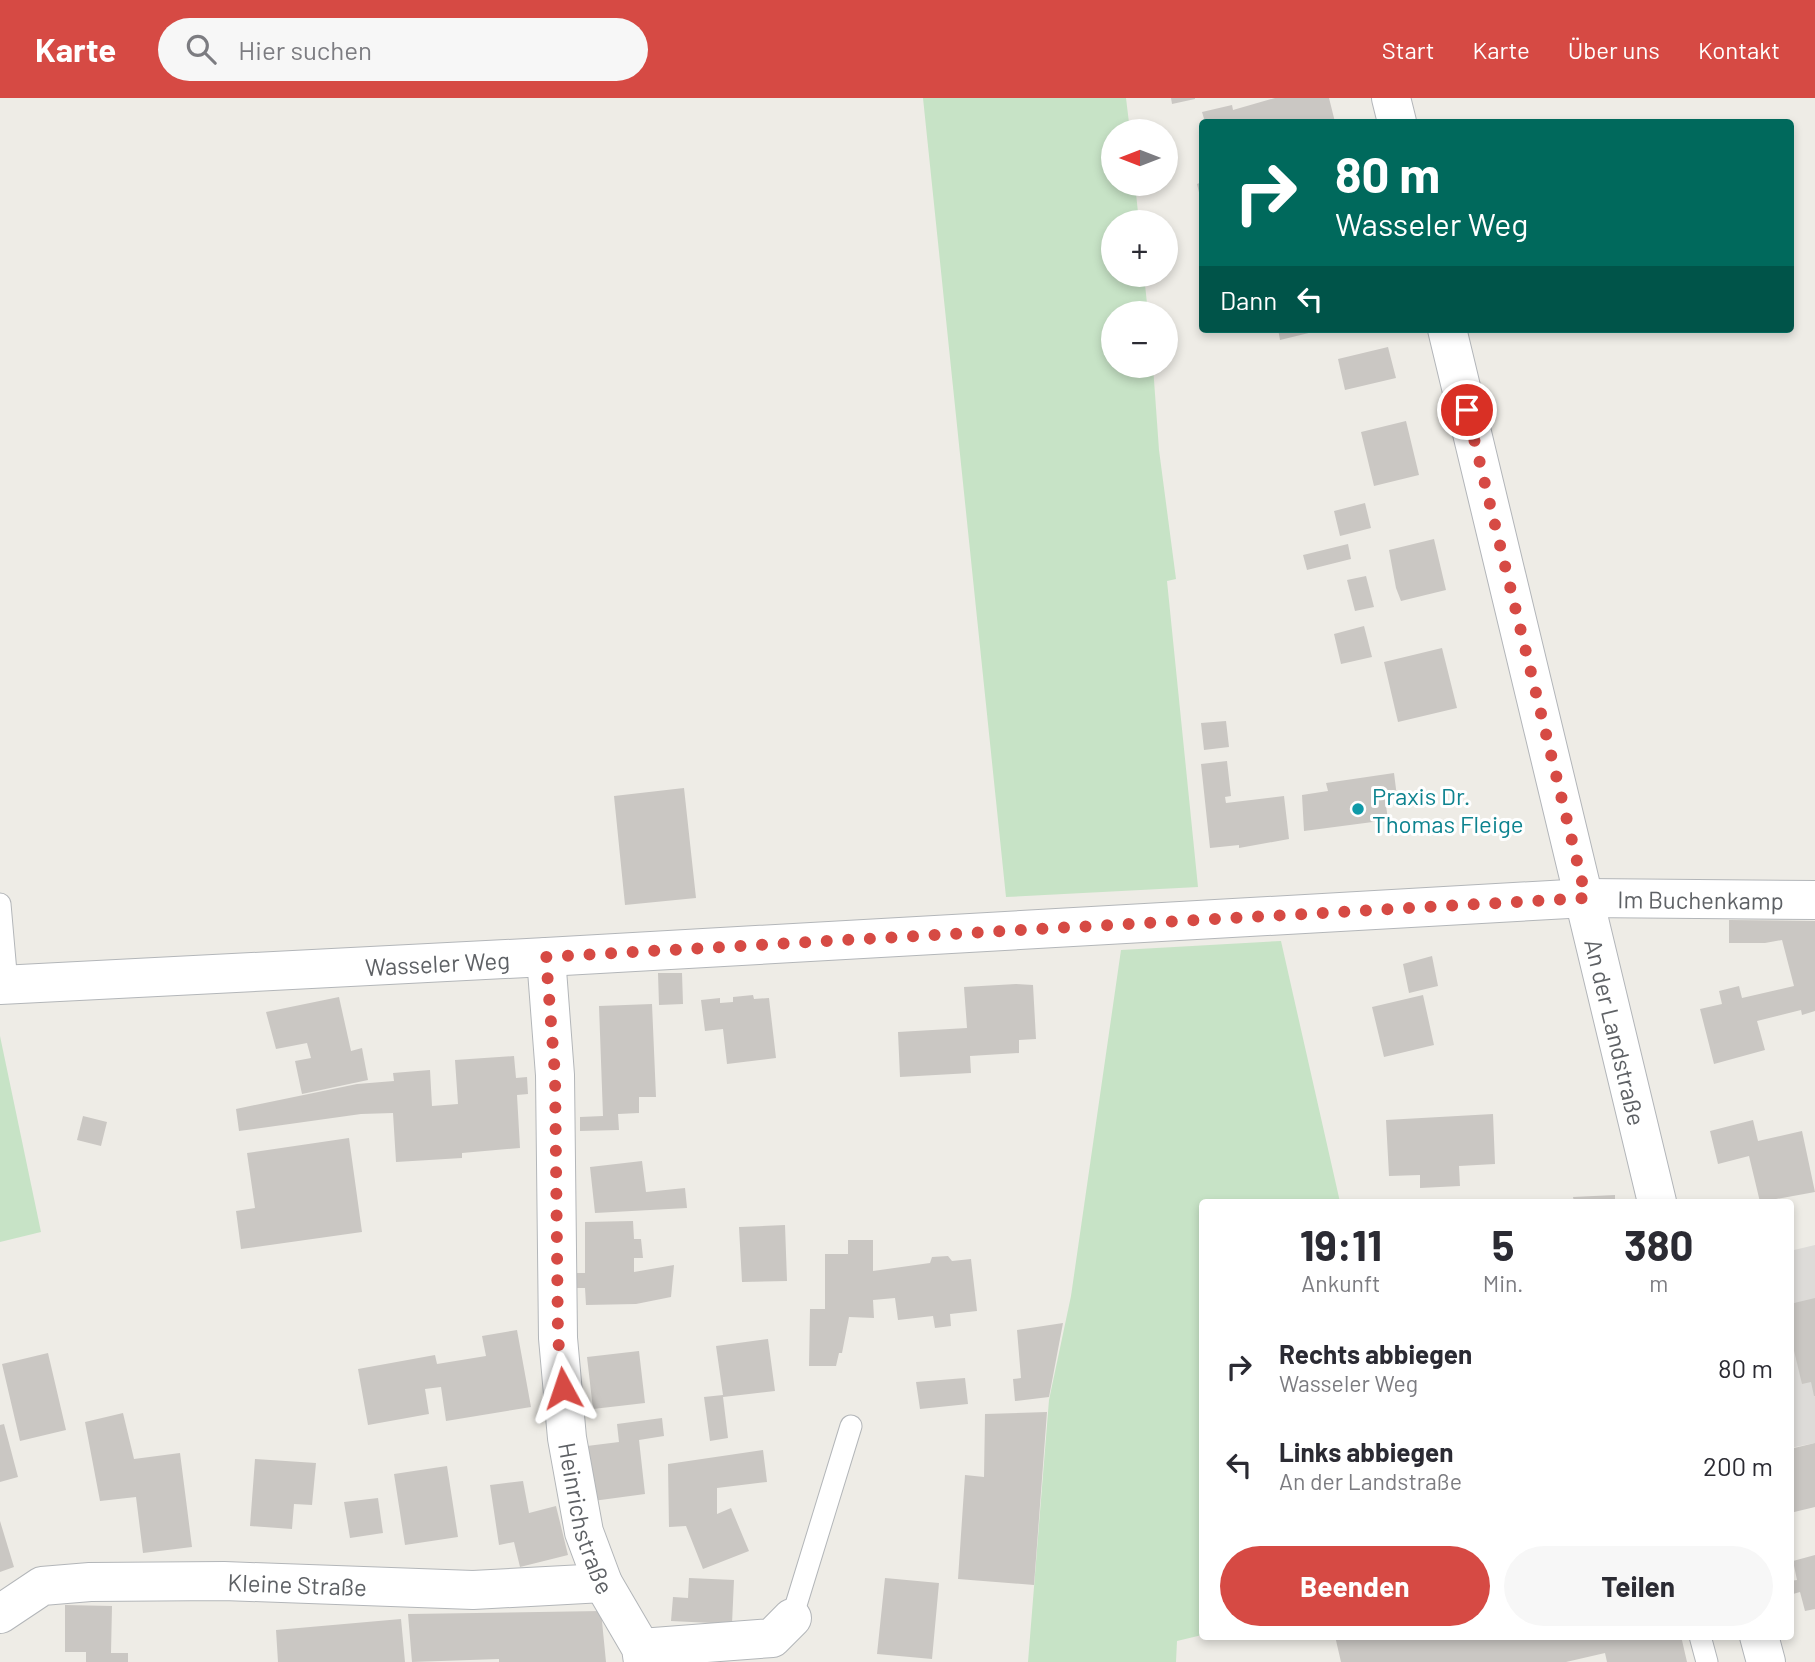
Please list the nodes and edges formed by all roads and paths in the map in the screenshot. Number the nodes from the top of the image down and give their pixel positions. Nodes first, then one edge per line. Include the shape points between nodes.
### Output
1 (1391, 98) edge
2 (1396, 119) edge
3 (1448, 333) edge
4 (1586, 898) junction
5 (1815, 900) edge
6 (0, 904) edge
7 (546, 957) junction
8 (4, 984) edge
9 (1656, 1199) edge
10 (851, 1426) dead end
11 (603, 1583) junction
12 (0, 1614) edge
13 (792, 1618) joint
14 (1701, 1640) edge
15 (1760, 1640) edge
16 (642, 1655) edge
17 (1707, 1662) edge
18 (1766, 1662) edge

1 - 2 street
3 - 4 street, An der Landstraße
4 - 5 street, Im Buchenkamp
4 - 7 street, Wasseler Weg
4 - 9 street, An der Landstraße
6 - 8 lane
7 - 8 street, Wasseler Weg
7 - 11 street, Heinrichstraße via 555,1075 558,1338 567,1438 584,1532
10 - 13 lane
11 - 12 street, Kleine Straße via 473,1590 224,1581 90,1582 42,1586
11 - 16 street, Heinrichstraße
13 - 16 street via 772,1638
14 - 17 lane
15 - 18 street

